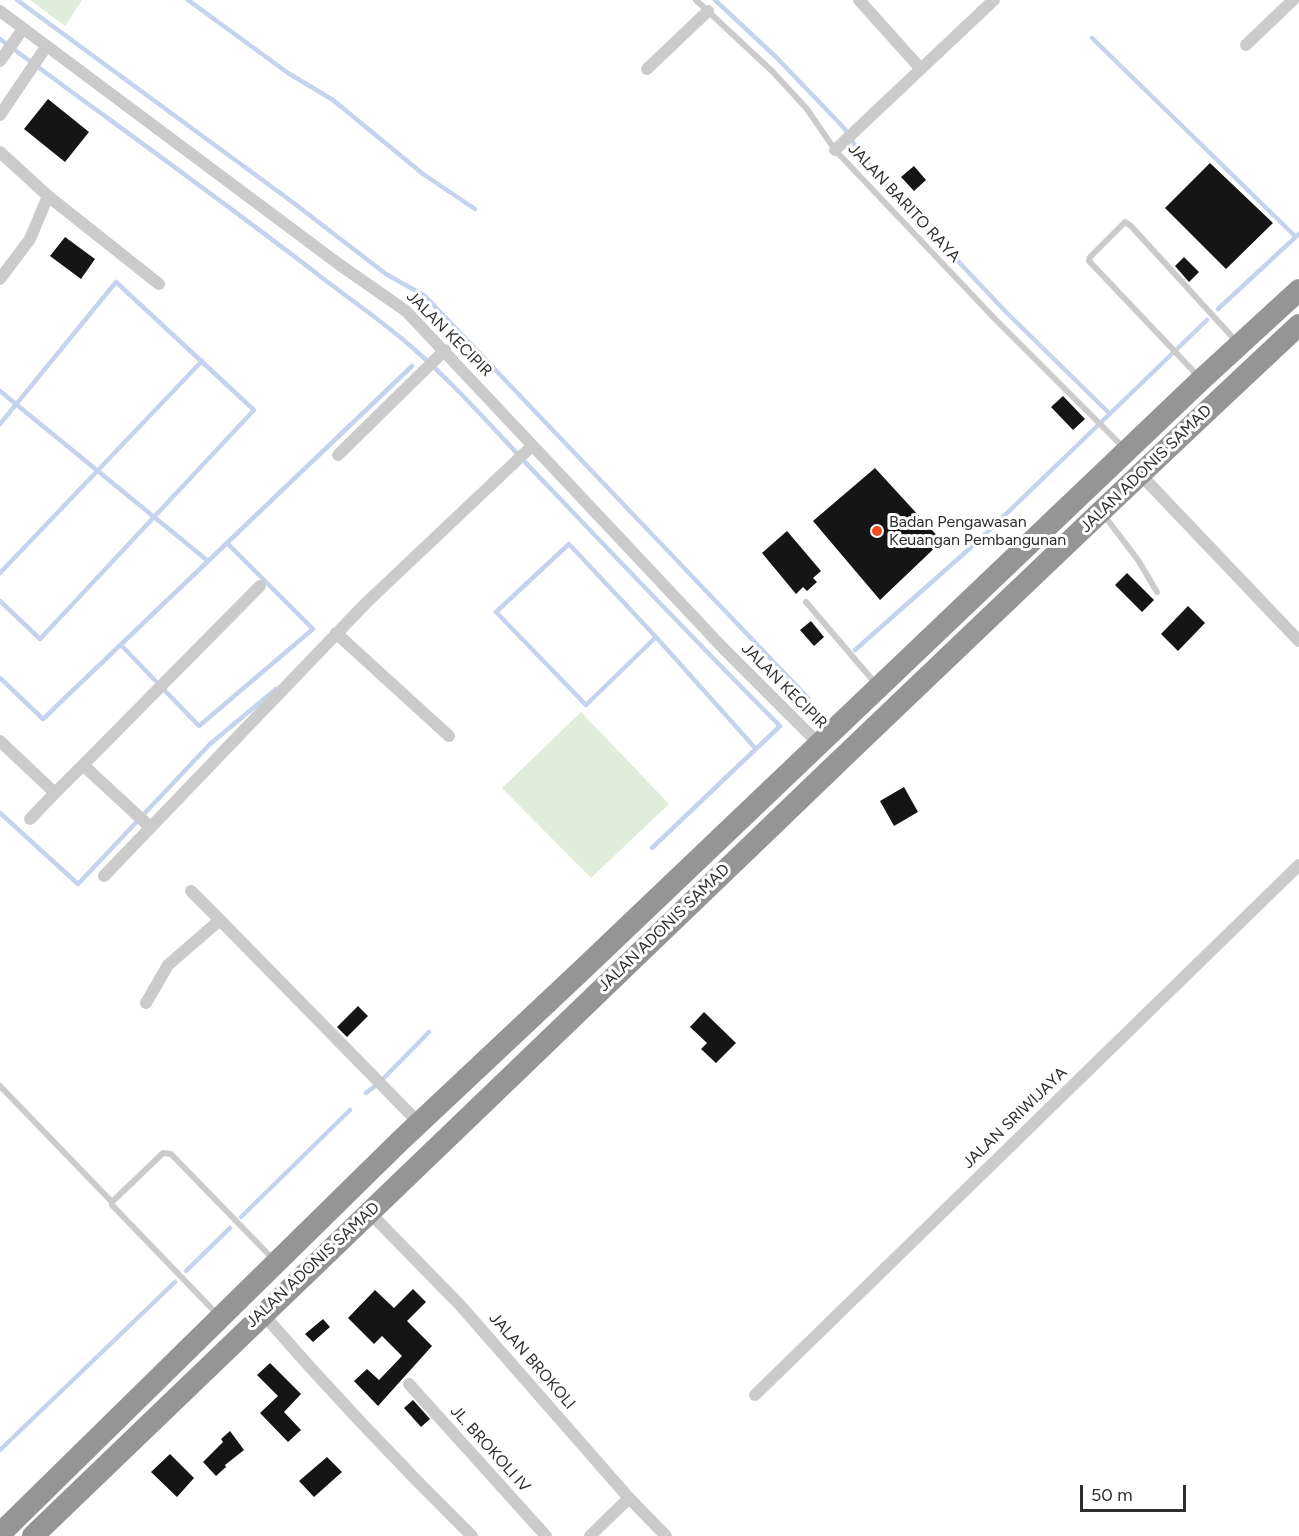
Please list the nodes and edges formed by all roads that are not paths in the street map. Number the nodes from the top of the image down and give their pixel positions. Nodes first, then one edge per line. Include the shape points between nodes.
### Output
1 (696, 0) edge
2 (859, 0) edge
3 (1293, 0) edge
4 (988, 2) edge
5 (708, 10) junction
6 (0, 11) edge
7 (23, 29) junction
8 (1246, 45) dead end
9 (46, 47) junction
10 (0, 61) edge
11 (646, 69) dead end
12 (921, 69) junction
13 (0, 115) edge
14 (835, 150) junction
15 (0, 152) edge
16 (48, 196) junction
17 (0, 279) edge
18 (159, 284) dead end
19 (1299, 290) edge
20 (1299, 325) edge
21 (1240, 345) junction
22 (445, 350) junction
23 (1259, 363) junction
24 (1201, 380) junction
25 (528, 450) junction
26 (1127, 451) junction
27 (338, 456) dead end
28 (1140, 474) junction
29 (1101, 512) junction
30 (260, 586) dead end
31 (1156, 592) dead end
32 (806, 602) dead end
33 (336, 633) junction
34 (1299, 641) edge
35 (879, 686) junction
36 (449, 736) dead end
37 (0, 741) edge
38 (819, 744) junction
39 (83, 765) junction
40 (55, 793) junction
41 (30, 819) dead end
42 (147, 824) junction
43 (1299, 865) edge
44 (104, 876) dead end
45 (190, 891) dead end
46 (220, 920) junction
47 (582, 970) junction
48 (600, 989) junction
49 (146, 1003) dead end
50 (0, 1086) edge
51 (419, 1123) junction
52 (112, 1202) junction
53 (369, 1212) junction
54 (277, 1263) junction
55 (262, 1313) junction
56 (221, 1318) junction
57 (409, 1384) dead end
58 (755, 1395) dead end
59 (629, 1498) junction
60 (0, 1534) edge
61 (33, 1536) edge
62 (472, 1536) edge
63 (546, 1536) edge
64 (590, 1536) edge
65 (666, 1536) edge

1 - 5 lane, JALAN BARITO RAYA
2 - 12 street
3 - 8 street
4 - 12 street
5 - 11 street
5 - 14 lane, JALAN BARITO RAYA via 807,109
6 - 7 street, JALAN KECIPIR
7 - 9 street, JALAN KECIPIR
7 - 10 street
9 - 13 street
9 - 22 street, JALAN KECIPIR via 406,311
12 - 14 street
14 - 26 lane, JALAN BARITO RAYA
15 - 16 street
16 - 17 street via 30,239
16 - 18 street
19 - 21 highway
20 - 23 highway, JALAN ADONIS SAMAD
21 - 23 highway
21 - 24 highway
21 - 24 lane via 1125,222 1089,261
22 - 25 street, JALAN KECIPIR
22 - 27 street
23 - 28 highway, JALAN ADONIS SAMAD
24 - 26 highway
25 - 33 street
25 - 38 street, JALAN KECIPIR
26 - 35 highway
28 - 29 highway, JALAN ADONIS SAMAD
28 - 34 street
29 - 31 lane via 1138,560
29 - 48 highway, JALAN ADONIS SAMAD
30 - 39 street
32 - 35 lane
33 - 36 street
33 - 42 street
35 - 38 highway
37 - 40 street
38 - 47 highway
39 - 40 street
39 - 42 street
40 - 41 street
42 - 44 street
43 - 58 street, JALAN SRIWIJAYA
45 - 46 street
46 - 49 street via 168,965
46 - 51 street
47 - 48 highway
47 - 51 highway
48 - 53 highway, JALAN ADONIS SAMAD
50 - 52 lane
51 - 54 highway
52 - 54 lane via 168,1152
52 - 56 lane via 115,1210
53 - 55 highway, JALAN ADONIS SAMAD
53 - 59 street, JALAN BROKOLI via 460,1305
54 - 56 highway
55 - 61 highway, JALAN ADONIS SAMAD
55 - 62 street via 323,1383
56 - 60 highway
57 - 63 street, JL. BROKOLI IV
59 - 64 street
59 - 65 street, JALAN BROKOLI

